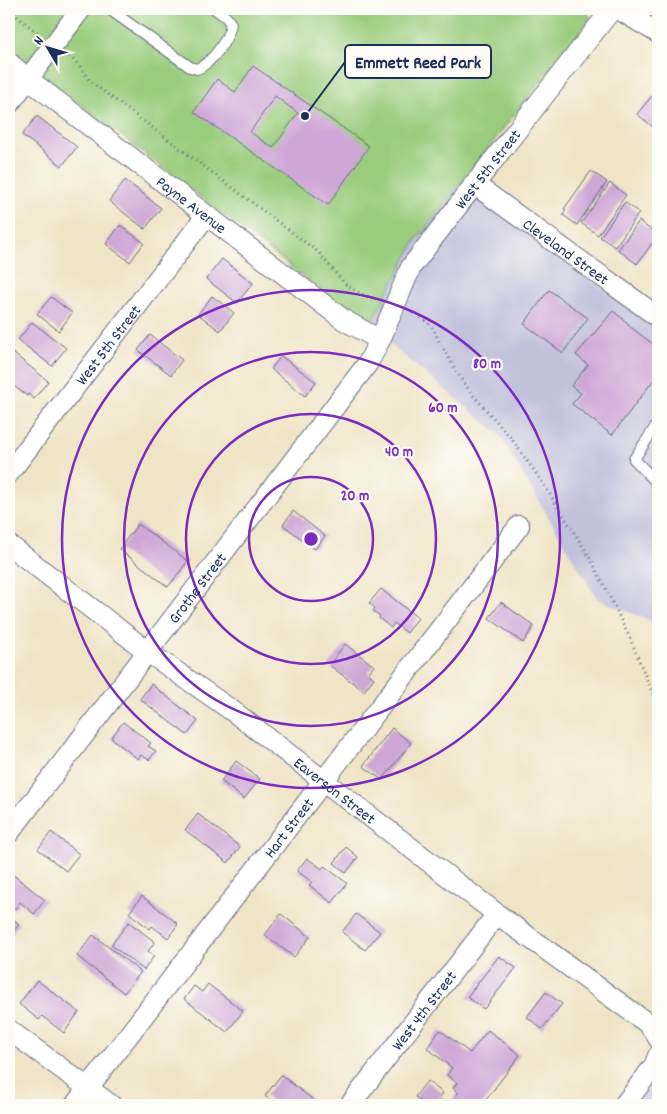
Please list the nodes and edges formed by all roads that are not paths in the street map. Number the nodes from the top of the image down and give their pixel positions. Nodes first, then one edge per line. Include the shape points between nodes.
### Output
1 (81, 9) edge
2 (109, 9) edge
3 (215, 9) edge
4 (612, 9) edge
5 (618, 9) edge
6 (658, 33) edge
7 (9, 63) edge
8 (28, 80) junction
9 (9, 104) edge
10 (474, 184) junction
11 (206, 216) junction
12 (658, 317) edge
13 (380, 340) junction
14 (658, 423) edge
15 (9, 473) edge
16 (658, 484) edge
17 (519, 526) dead end
18 (9, 545) edge
19 (148, 652) junction
20 (324, 781) junction
21 (9, 833) edge
22 (497, 914) junction
23 (9, 1030) edge
24 (658, 1038) edge
25 (658, 1056) edge
26 (88, 1088) junction
27 (75, 1105) edge
28 (111, 1105) edge
29 (350, 1105) edge
30 (624, 1105) edge

1 - 8 street
2 - 3 lane via 197,69 214,55 229,32 230,24 226,17
4 - 10 street, West 5th Street
5 - 6 street
7 - 8 street, Payne Avenue
8 - 9 street
8 - 11 street, Payne Avenue
10 - 12 street, Cleveland Street
10 - 13 street, West 5th Street via 411,267
11 - 13 street, Payne Avenue via 344,320
11 - 15 street, West 5th Street
13 - 19 street, Grothe Street via 368,363
14 - 16 lane via 634,459
17 - 20 street, Hart Street
18 - 19 street, Eaverson Street
19 - 20 street, Eaverson Street
19 - 21 street, Grothe Street
20 - 22 street, Eaverson Street
20 - 26 street, Hart Street
22 - 24 street, Eaverson Street via 647,1023
22 - 29 street, West 4th Street
23 - 26 street
25 - 30 street
26 - 27 street, Hart Street
26 - 28 street

